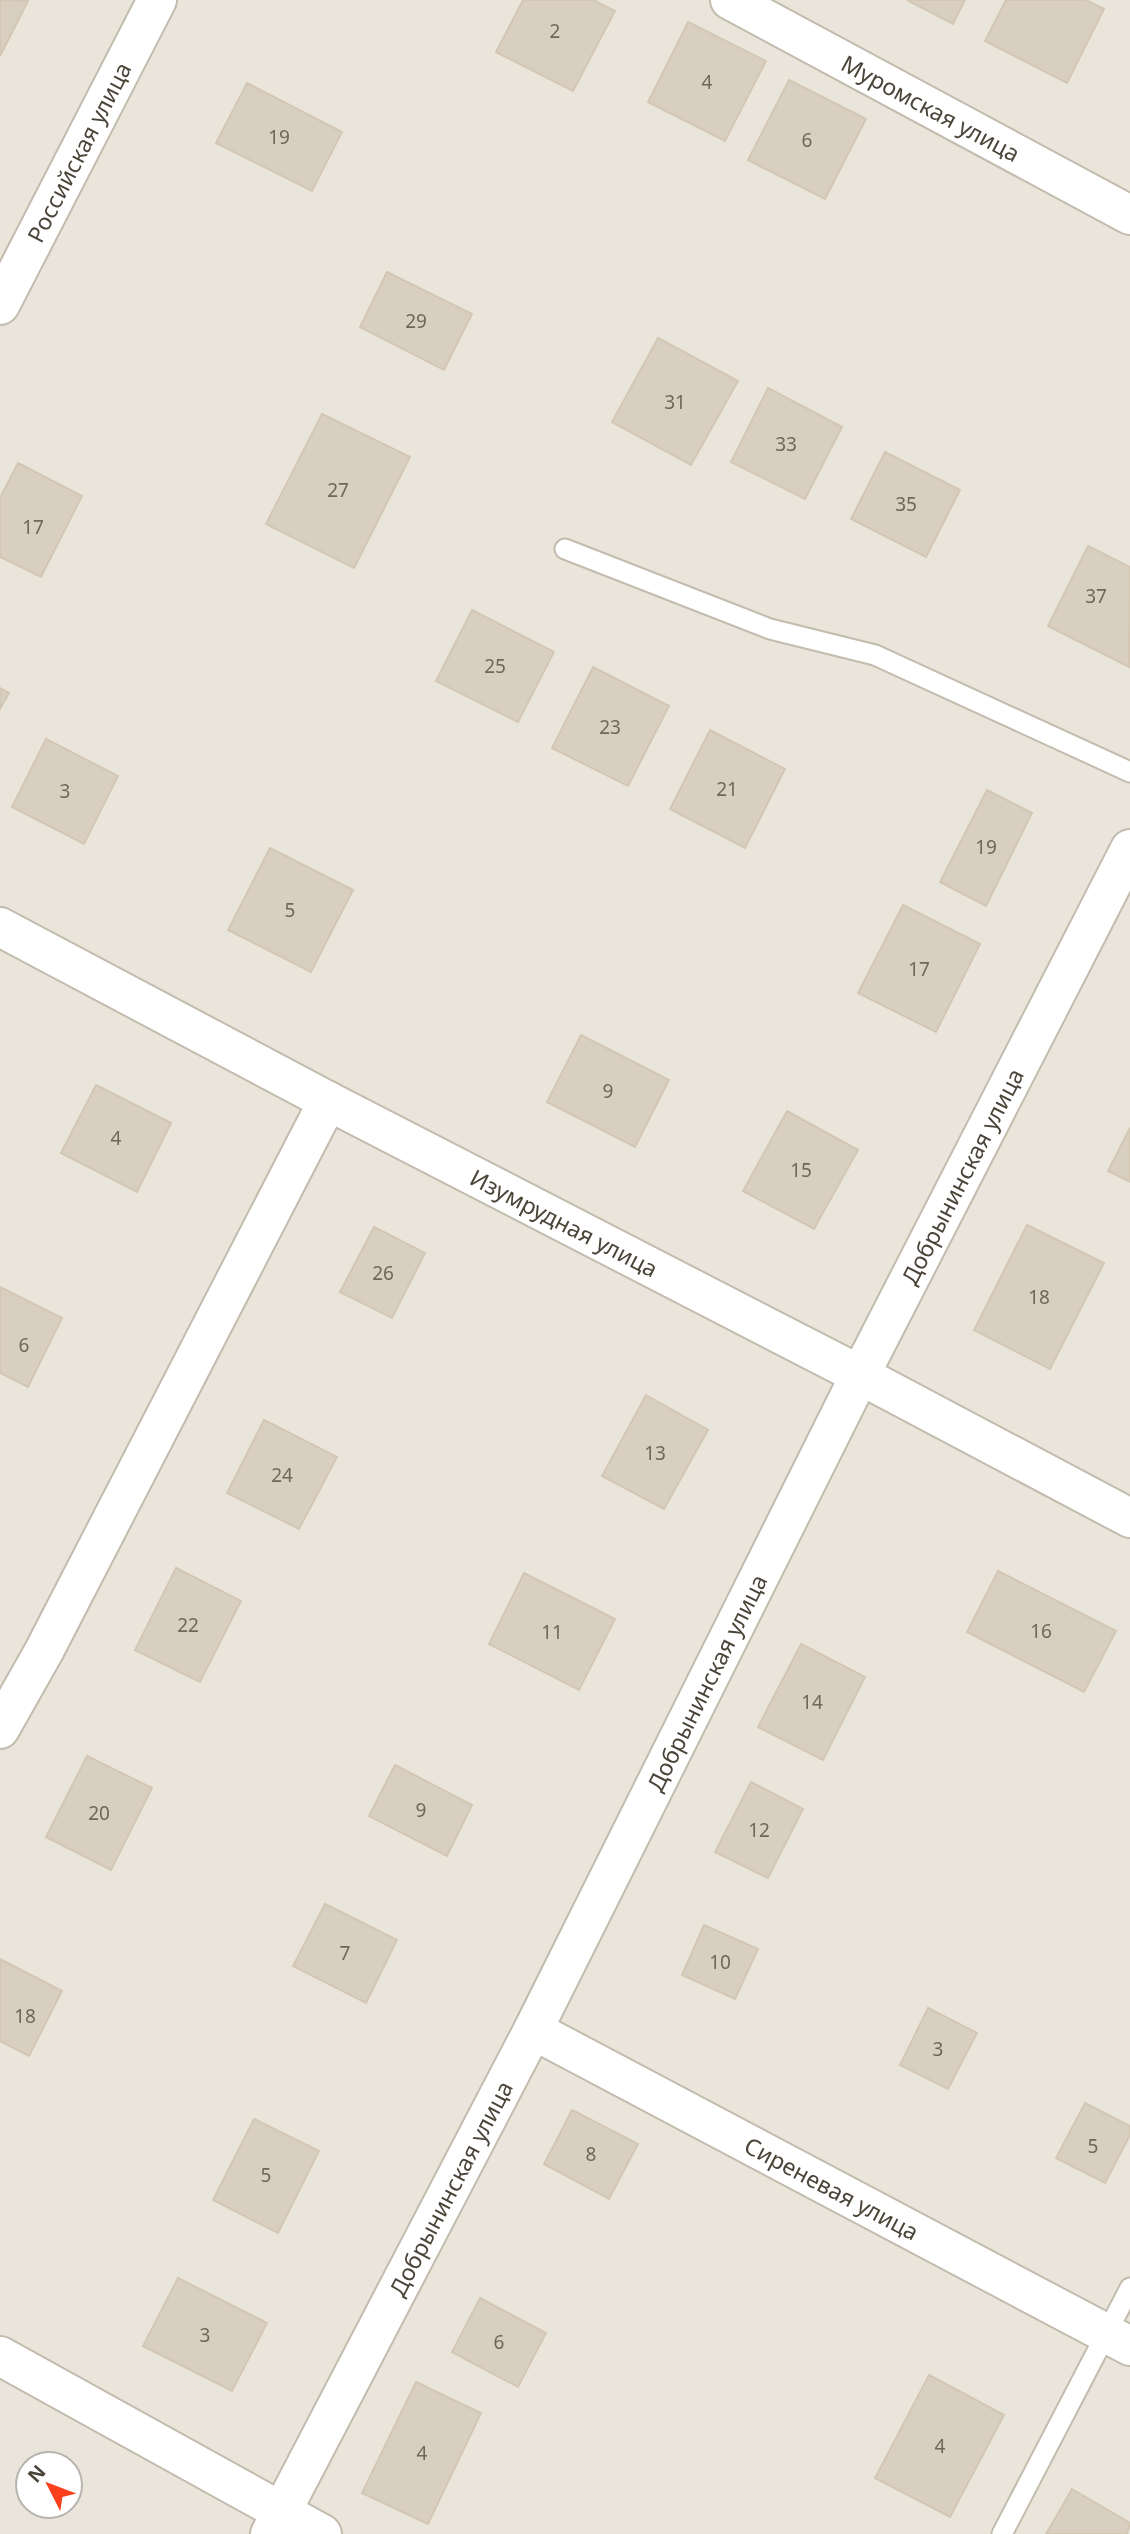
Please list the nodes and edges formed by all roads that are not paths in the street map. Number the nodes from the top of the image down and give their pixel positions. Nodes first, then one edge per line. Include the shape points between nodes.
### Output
1 (157, 0) edge
2 (730, 0) edge
3 (1130, 215) edge
4 (0, 305) edge
5 (565, 549) dead end
6 (1130, 772) edge
7 (1130, 849) edge
8 (0, 927) edge
9 (328, 1101) junction
10 (860, 1375) junction
11 (1130, 1518) edge
12 (0, 1729) edge
13 (533, 2030) junction
14 (1130, 2288) edge
15 (1118, 2340) edge
16 (0, 2356) edge
17 (276, 2524) edge
18 (322, 2534) edge
19 (1002, 2534) edge

1 - 4 street, Российская улица
2 - 3 street, Муромская улица
5 - 6 lane via 770,629 875,655
7 - 10 street, Добрынинская улица
8 - 9 street, Изумрудная улица
9 - 10 street, Изумрудная улица
9 - 12 street
10 - 11 street, Изумрудная улица
10 - 13 street, Добрынинская улица
13 - 15 street, Сиреневая улица
13 - 17 street, Добрынинская улица
14 - 15 lane
15 - 19 lane
16 - 17 street
17 - 18 street

